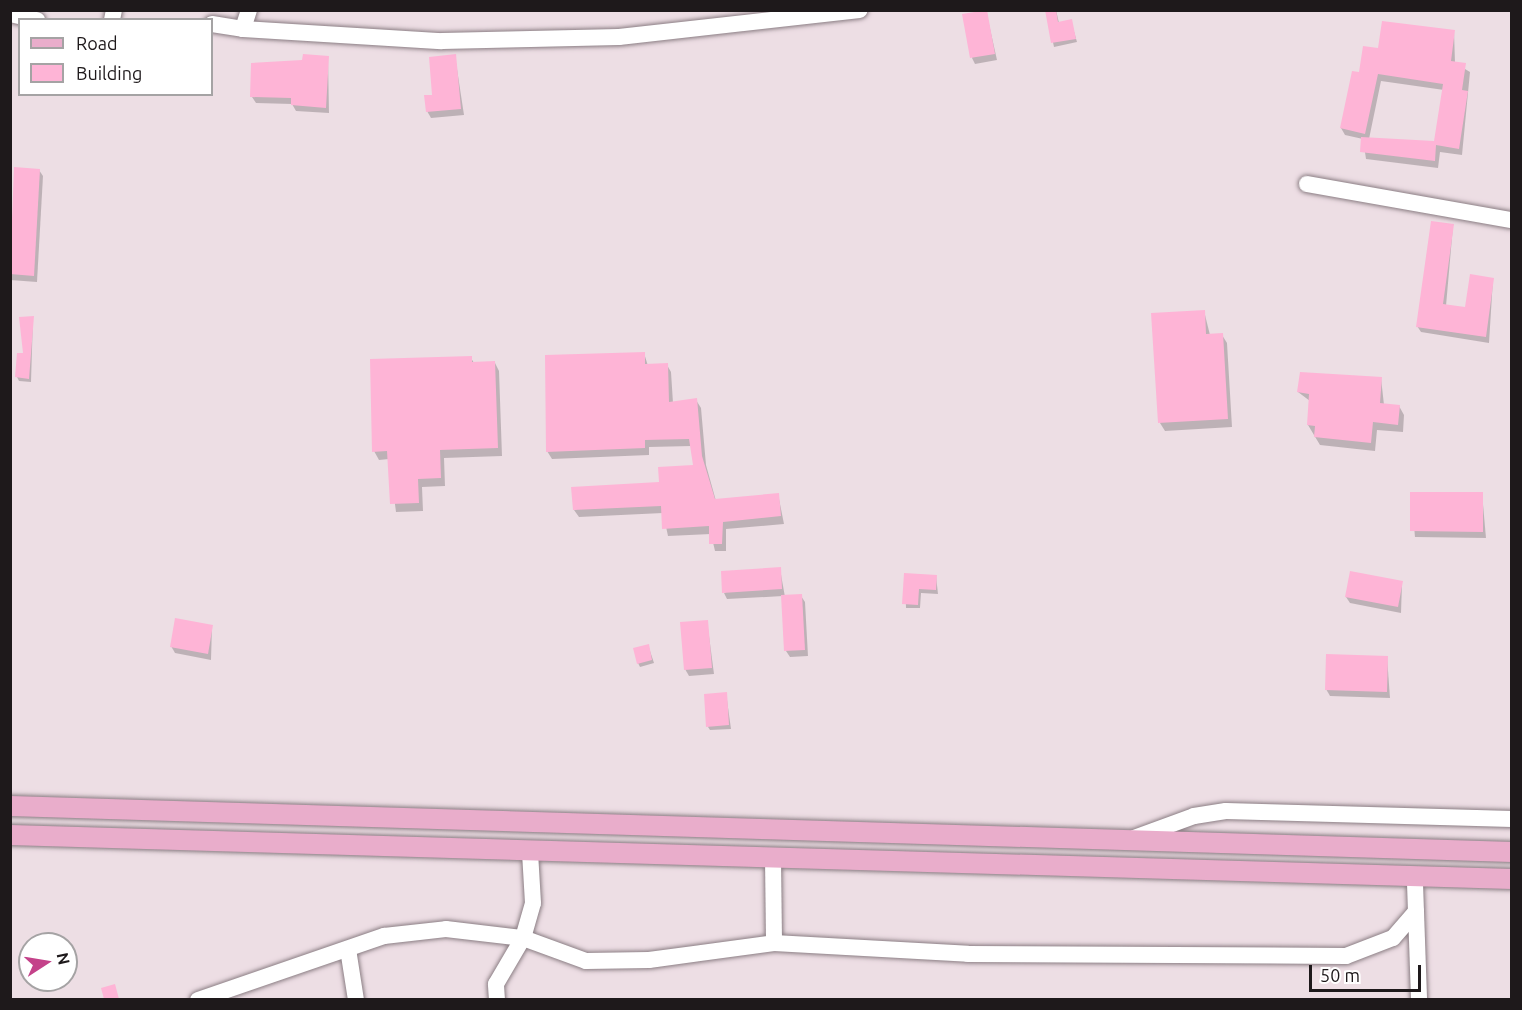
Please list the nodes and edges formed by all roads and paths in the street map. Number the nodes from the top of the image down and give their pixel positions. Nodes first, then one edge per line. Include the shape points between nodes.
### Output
1 (249, 10) edge
2 (859, 10) edge
3 (10, 14) edge
4 (28, 18) edge
5 (213, 24) edge
6 (243, 29) junction
7 (1307, 184) dead end
8 (1512, 220) edge
9 (10, 806) edge
10 (1512, 819) edge
11 (10, 835) edge
12 (1131, 840) junction
13 (530, 852) junction
14 (1512, 852) edge
15 (774, 859) junction
16 (1415, 876) junction
17 (1512, 879) edge
18 (1416, 912) junction
19 (523, 938) junction
20 (774, 943) junction
21 (348, 949) junction
22 (198, 999) edge
23 (356, 999) edge
24 (497, 999) edge
25 (1419, 999) edge

1 - 6 street
2 - 6 street via 620,37 442,41
3 - 4 street
5 - 6 street
7 - 8 street
9 - 12 main road
10 - 12 street via 1226,811 1194,816
11 - 13 main road
12 - 14 main road
13 - 15 main road
13 - 19 street via 533,903
15 - 16 main road
15 - 20 street
16 - 17 main road
16 - 18 street
18 - 20 street via 1393,938 1346,956 968,954
18 - 25 street
19 - 20 street via 586,961 649,960
19 - 21 street via 446,928 384,936
19 - 24 street via 496,984
21 - 22 street
21 - 23 street

